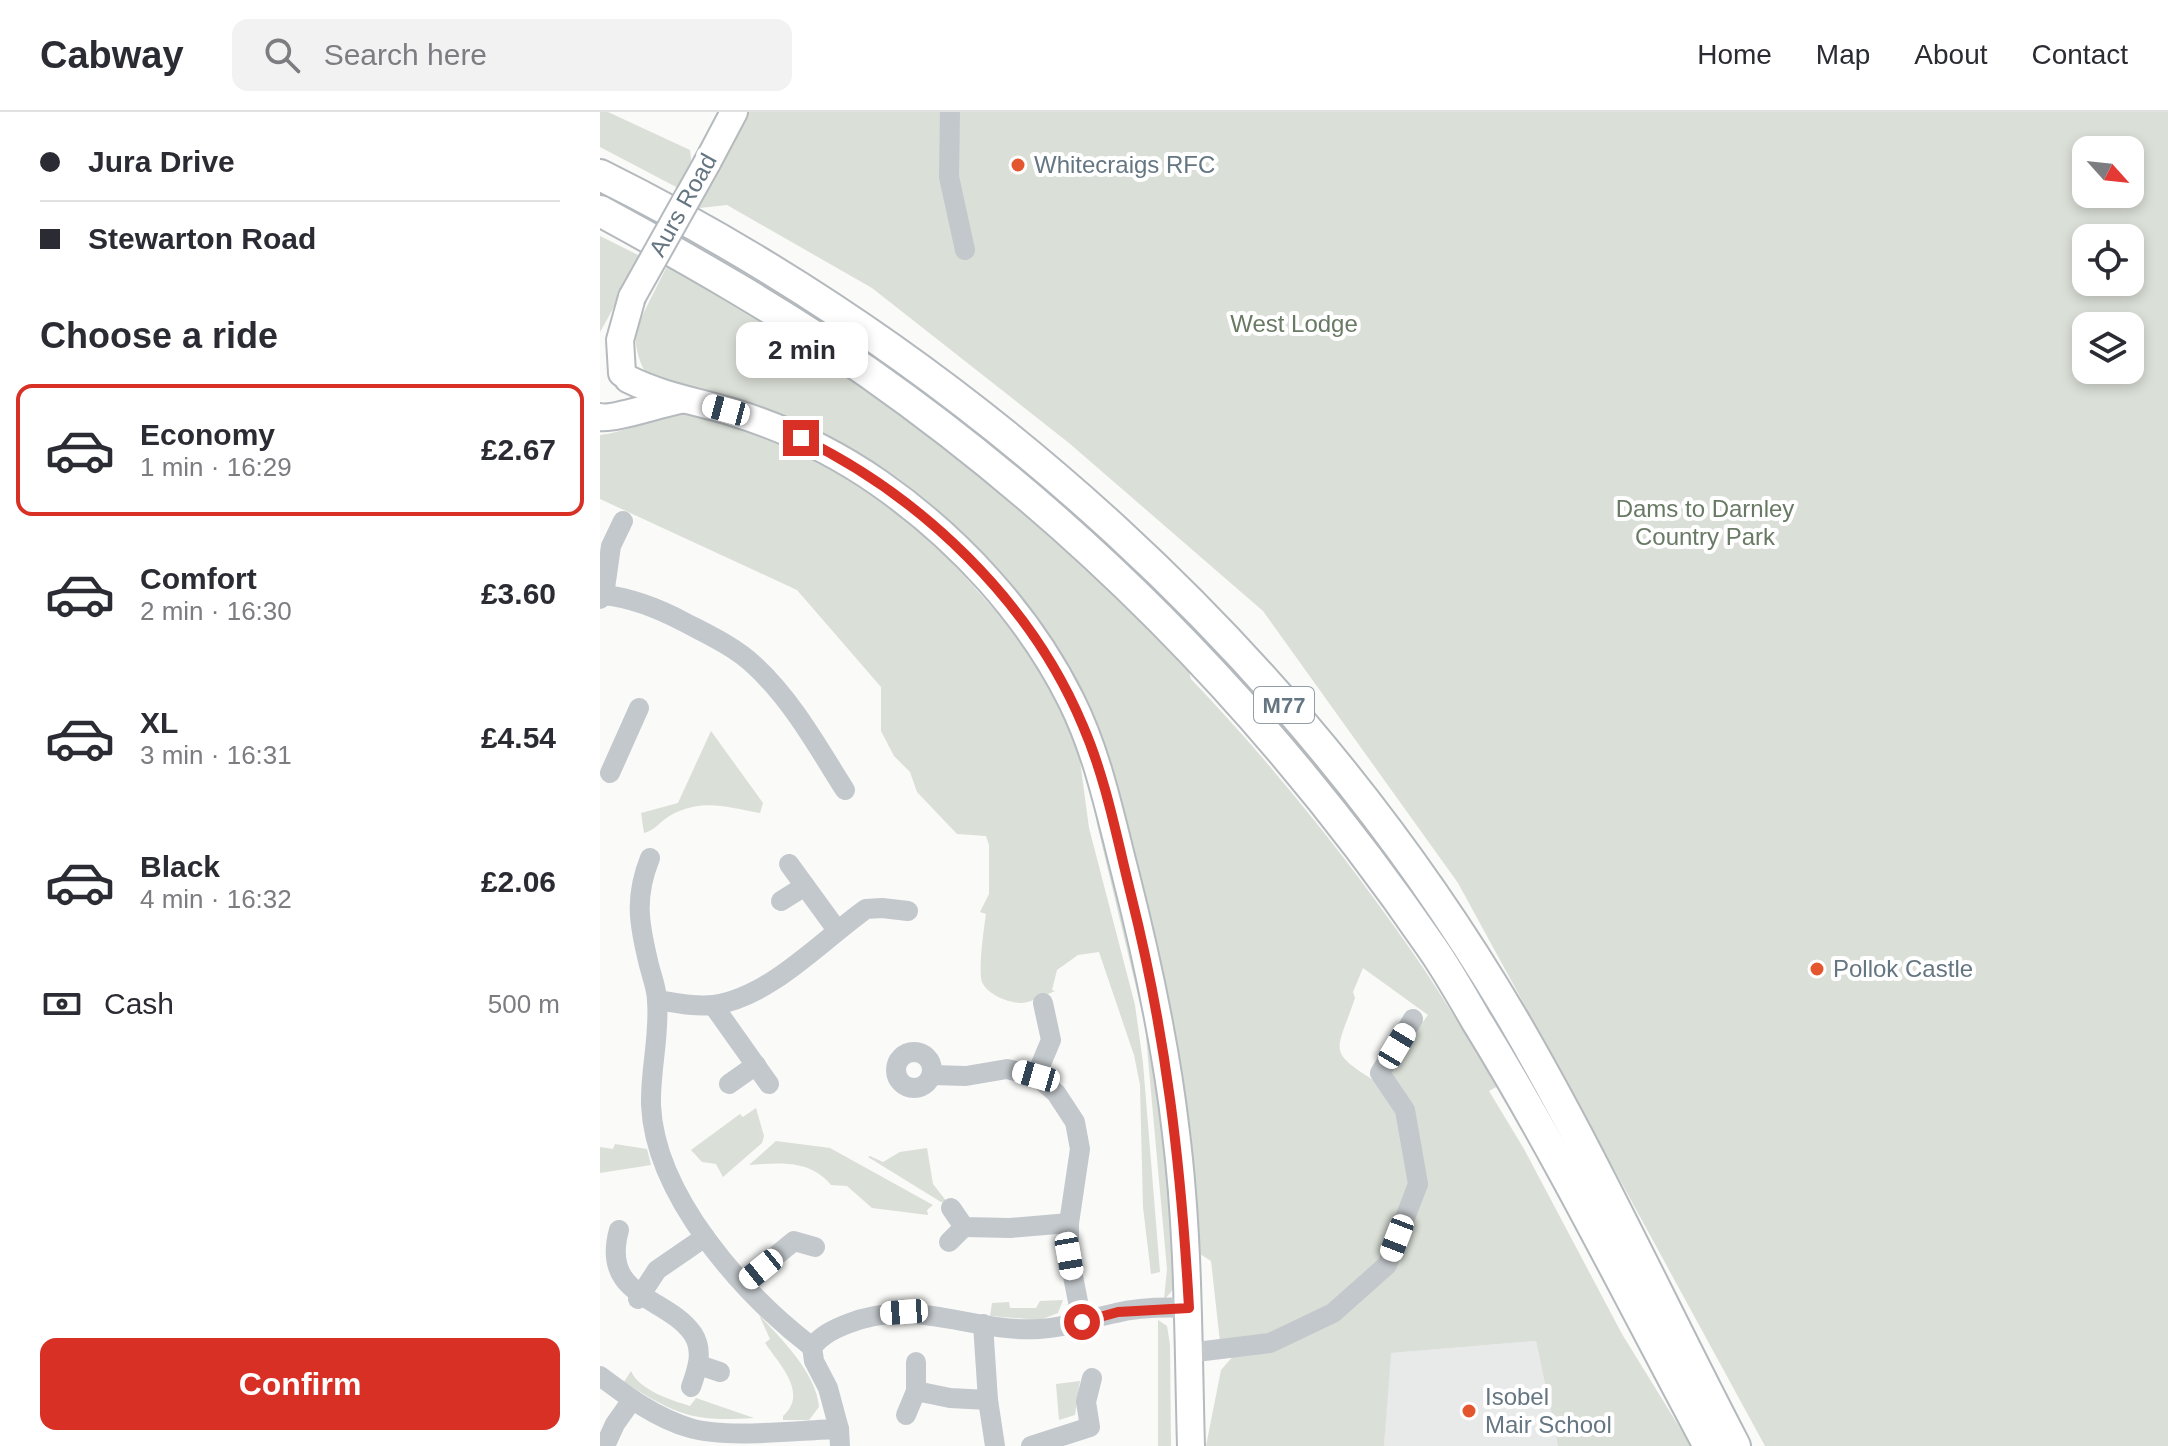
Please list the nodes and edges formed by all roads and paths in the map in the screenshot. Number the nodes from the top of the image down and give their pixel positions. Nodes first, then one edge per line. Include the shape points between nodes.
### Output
1 (734, 112) edge
2 (950, 112) edge
3 (600, 175) edge
4 (600, 211) edge
5 (965, 250) dead end
6 (612, 372) edge
7 (681, 400) junction
8 (607, 418) edge
9 (623, 521) dead end
10 (602, 597) edge
11 (639, 708) dead end
12 (608, 761) edge
13 (845, 790) dead end
14 (650, 858) dead end
15 (789, 864) dead end
16 (805, 886) junction
17 (781, 901) dead end
18 (908, 911) dead end
19 (837, 930) junction
20 (658, 1000) junction
21 (1043, 1003) dead end
22 (713, 1005) junction
23 (1413, 1019) dead end
24 (756, 1065) junction
25 (932, 1075) dead end
26 (1036, 1076) junction
27 (729, 1084) dead end
28 (769, 1084) dead end
29 (951, 1208) dead end
30 (1069, 1223) junction
31 (964, 1227) junction
32 (619, 1230) dead end
33 (705, 1237) junction
34 (949, 1242) dead end
35 (815, 1247) dead end
36 (603, 1249) edge
37 (744, 1282) junction
38 (638, 1299) junction
39 (1189, 1308) junction
40 (1082, 1322) junction
41 (983, 1324) junction
42 (812, 1347) junction
43 (1188, 1353) junction
44 (916, 1362) dead end
45 (699, 1365) junction
46 (720, 1372) dead end
47 (600, 1376) edge
48 (1092, 1378) dead end
49 (691, 1387) dead end
50 (916, 1391) junction
51 (632, 1400) junction
52 (988, 1400) junction
53 (906, 1415) dead end
54 (1091, 1436) edge
55 (839, 1438) edge
56 (605, 1446) edge
57 (995, 1446) edge
58 (1031, 1446) edge
59 (1191, 1446) edge
60 (1709, 1446) edge
61 (1735, 1446) edge

1 - 6 main road, Aurs Road, bridge via 632,297
2 - 5 street via 949,177
3 - 61 highway, M77 via 795,286 982,416 1109,525 1278,697 1379,822 1511,1016 1603,1183
4 - 60 highway, M77 via 780,314 960,440 1085,546 1235,696 1351,836 1434,951 1550,1146
6 - 7 main road
6 - 8 main road, Aurs Road via 633,394 632,402
7 - 8 main road
7 - 39 main road via 778,428 880,484 943,534 995,588 1063,685 1096,761 1157,1007 1177,1136
9 - 10 street via 611,546
10 - 13 street via 626,597 670,615 752,663 787,700
11 - 12 street
14 - 20 street via 640,883 638,909
15 - 16 street
16 - 17 street
16 - 19 street
18 - 19 street via 866,909
19 - 22 street via 771,982
20 - 22 street
20 - 33 street via 651,1105 658,1150 674,1191
21 - 26 street via 1051,1040
22 - 24 street
23 - 43 street via 1380,1073 1405,1110 1418,1184 1387,1265 1333,1313 1270,1343
24 - 27 street
24 - 28 street
25 - 26 street via 1007,1069
26 - 30 street via 1056,1093 1079,1138
29 - 31 street
30 - 31 street
30 - 40 street via 1069,1256
31 - 34 street
32 - 36 street
33 - 37 street
33 - 38 street via 657,1270
35 - 37 street via 793,1231
36 - 38 street via 610,1280
37 - 42 street via 781,1323
38 - 45 street via 692,1332
39 - 40 street via 1118,1312
39 - 43 main road
40 - 41 street via 1038,1329
41 - 42 street via 923,1313 879,1314 826,1332
41 - 52 street
42 - 55 street
43 - 59 main road
44 - 50 street
45 - 46 street
45 - 49 street
47 - 51 street
48 - 54 street via 1086,1402
50 - 52 street
50 - 53 street
51 - 55 street via 692,1429
51 - 56 street
52 - 57 street
54 - 58 street

